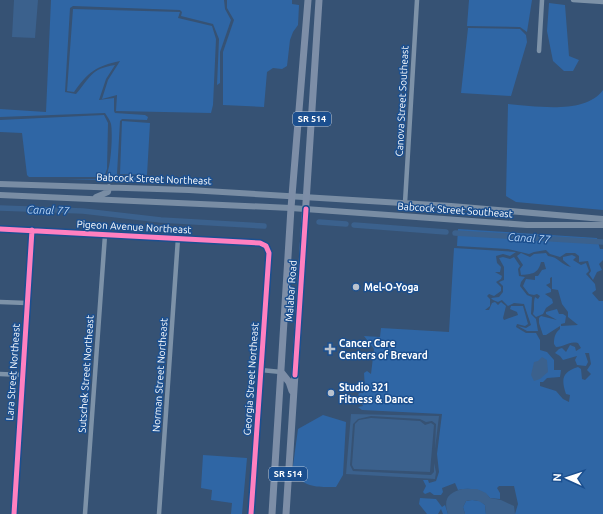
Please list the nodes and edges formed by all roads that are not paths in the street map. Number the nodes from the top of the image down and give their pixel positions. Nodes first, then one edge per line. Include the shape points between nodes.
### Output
1 (308, 0) edge
2 (315, 0) edge
3 (319, 0) edge
4 (417, 0) edge
5 (542, 0) edge
6 (573, 0) edge
7 (603, 2) edge
8 (316, 41) junction
9 (539, 50) dead end
10 (0, 184) edge
11 (108, 187) junction
12 (0, 195) edge
13 (292, 196) junction
14 (307, 197) junction
15 (93, 198) junction
16 (405, 203) junction
17 (291, 208) junction
18 (306, 209) junction
19 (603, 219) edge
20 (603, 225) edge
21 (0, 229) edge
22 (32, 230) junction
23 (105, 235) junction
24 (178, 238) junction
25 (266, 246) joint
26 (0, 302) edge
27 (27, 304) junction
28 (261, 370) junction
29 (281, 372) junction
30 (0, 374) edge
31 (22, 375) junction
32 (293, 395) junction
33 (14, 514) edge
34 (85, 514) edge
35 (159, 514) edge
36 (251, 514) edge
37 (272, 514) edge
38 (286, 514) edge

1 - 13 main road, Malabar Road / SR 514
2 - 8 main road
3 - 8 main road, Malabar Road / SR 514
4 - 16 street, Canova Street Southeast
5 - 9 street
6 - 7 street
8 - 14 main road, Malabar Road / SR 514
10 - 11 main road, Babcock Street Northeast
11 - 13 main road, Babcock Street Northeast
11 - 15 main road via 108,192
12 - 15 main road
13 - 14 main road, Babcock Street Northeast
13 - 17 main road, Malabar Road / SR 514
14 - 16 main road, Babcock Street Southeast
14 - 18 main road, Malabar Road / SR 514
15 - 17 main road
16 - 19 main road, Babcock Street Southeast
17 - 18 main road
17 - 29 main road, Malabar Road / SR 514
18 - 20 main road, Babcock Street Southeast via 526,225
18 - 32 main road, Malabar Road / SR 514
21 - 22 street, Pigeon Avenue Northeast
22 - 23 street, Pigeon Avenue Northeast
22 - 27 street, Lara Street Northeast
23 - 24 street, Pigeon Avenue Northeast
23 - 34 street, Sutschek Street Northeast
24 - 25 street, Pigeon Avenue Northeast via 260,243
24 - 35 street, Norman Street Northeast
25 - 28 street, Georgia Street Northeast via 269,253
26 - 27 street
27 - 31 street, Lara Street Northeast
28 - 29 street
28 - 36 street, Georgia Street Northeast
29 - 32 main road
29 - 37 main road, Malabar Road / SR 514
30 - 31 street
31 - 33 street, Lara Street Northeast
32 - 38 main road, Malabar Road / SR 514

